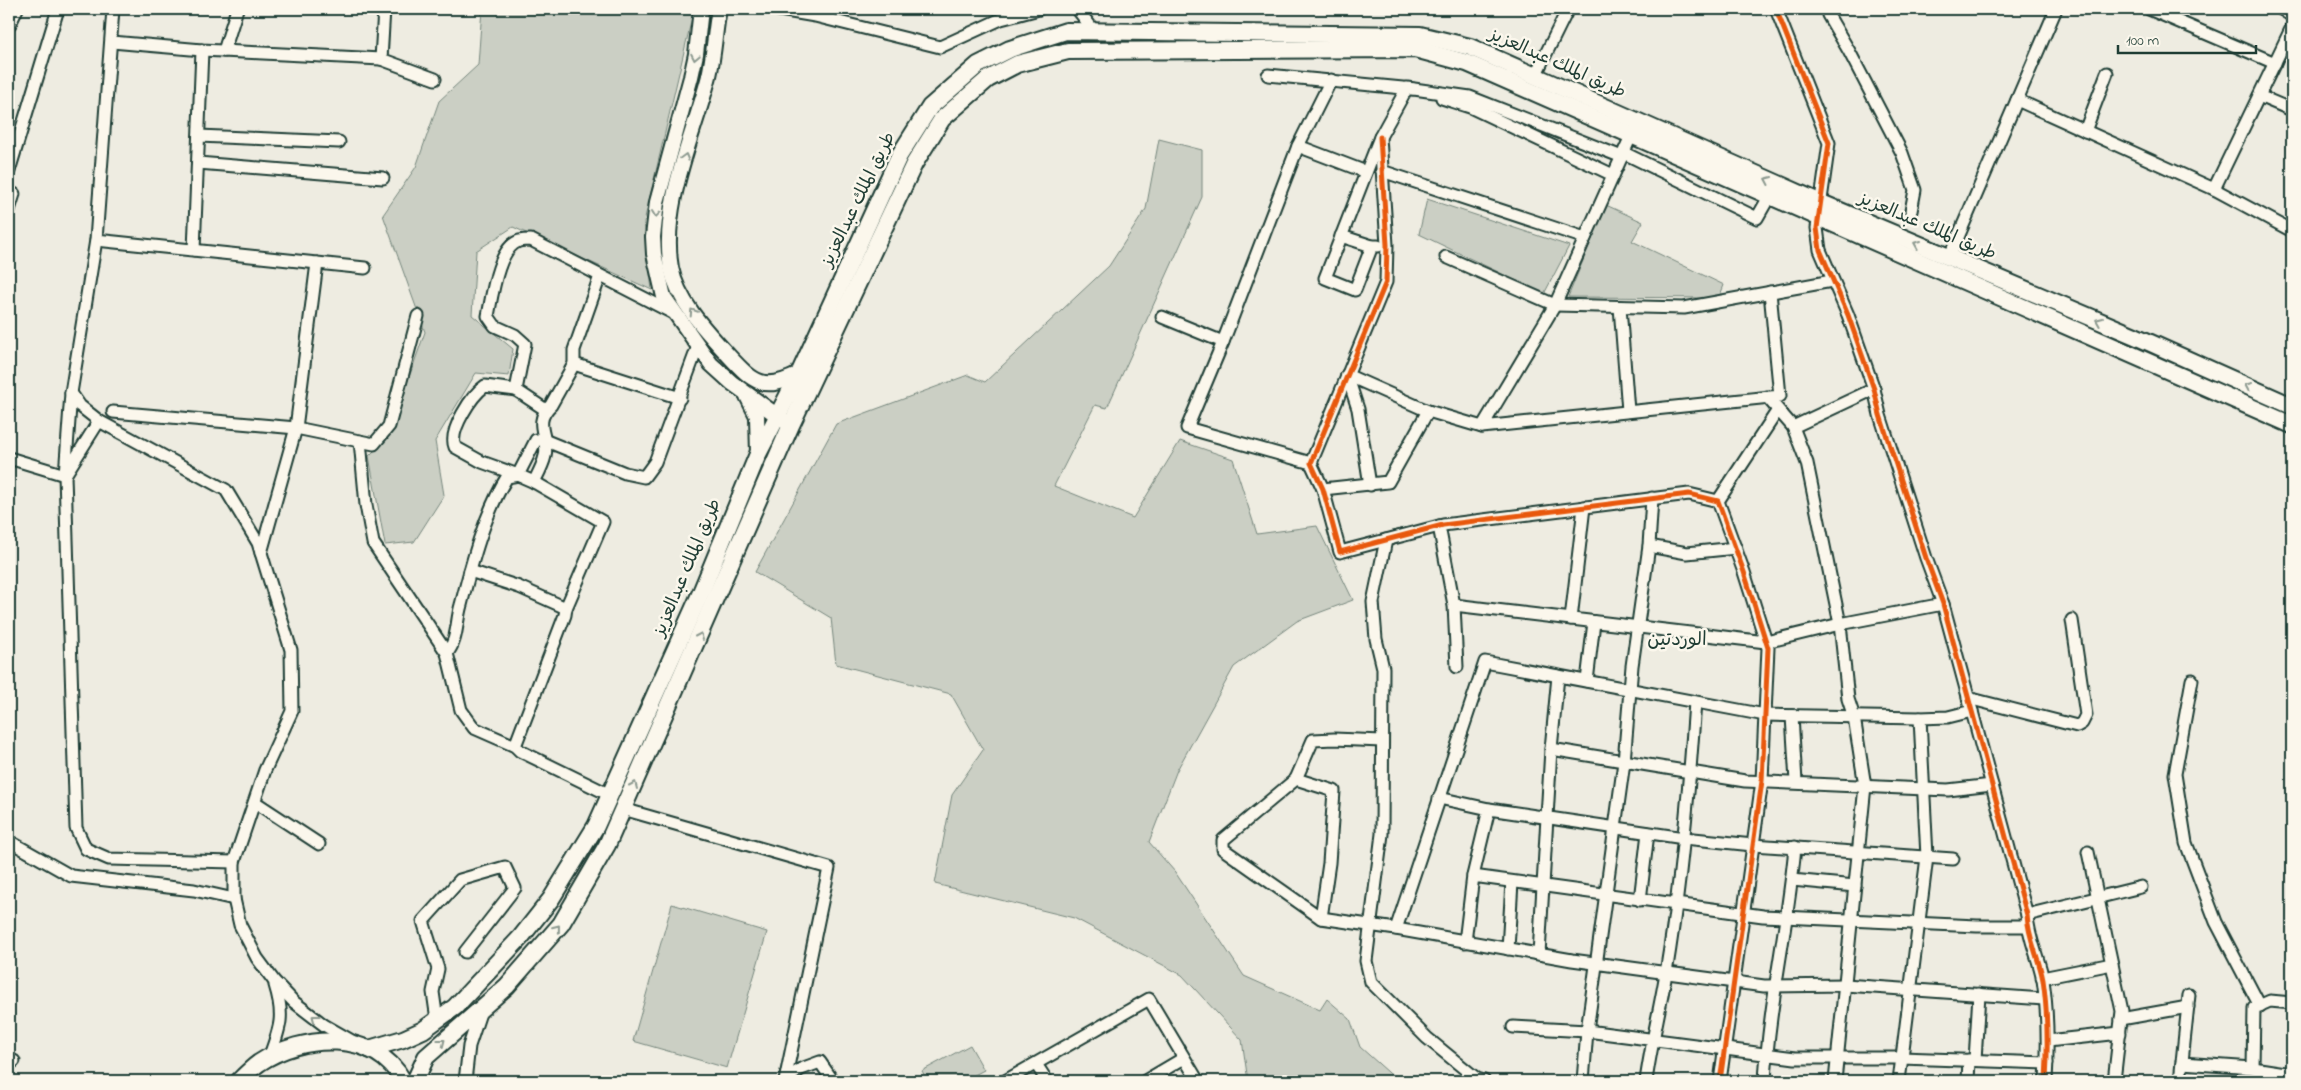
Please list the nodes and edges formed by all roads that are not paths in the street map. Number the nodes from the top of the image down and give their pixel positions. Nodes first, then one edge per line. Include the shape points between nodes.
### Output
1 (17, 9) edge
2 (58, 9) edge
3 (113, 9) edge
4 (237, 9) edge
5 (384, 9) edge
6 (701, 9) edge
7 (719, 9) edge
8 (774, 9) edge
9 (1039, 9) edge
10 (1076, 9) edge
11 (1568, 9) edge
12 (1776, 9) edge
13 (1828, 9) edge
14 (2056, 9) edge
15 (2149, 9) edge
16 (2281, 9) edge
17 (816, 12) edge
18 (1001, 14) edge
19 (2292, 16) edge
20 (9, 26) edge
21 (2292, 27) edge
22 (1095, 32) junction
23 (112, 42) junction
24 (202, 50) junction
25 (224, 51) junction
26 (381, 59) junction
27 (2275, 63) junction
28 (2107, 72) dead end
29 (1268, 74) dead end
30 (1535, 76) junction
31 (436, 79) dead end
32 (1331, 80) junction
33 (1407, 88) junction
34 (2259, 96) junction
35 (2017, 100) junction
36 (2292, 110) edge
37 (2085, 130) junction
38 (199, 136) junction
39 (1631, 136) junction
40 (1380, 137) junction
41 (339, 142) dead end
42 (1298, 146) junction
43 (1623, 155) junction
44 (198, 163) junction
45 (9, 170) edge
46 (1382, 171) junction
47 (1366, 172) junction
48 (1614, 175) junction
49 (383, 178) dead end
50 (2214, 189) junction
51 (9, 192) edge
52 (1769, 197) junction
53 (9, 210) edge
54 (1818, 210) junction
55 (1911, 211) dead end
56 (2292, 231) edge
57 (1341, 236) junction
58 (1585, 238) junction
59 (96, 240) junction
60 (1387, 245) junction
61 (1372, 246) junction
62 (194, 250) junction
63 (1446, 257) dead end
64 (1949, 258) junction
65 (317, 263) junction
66 (365, 268) dead end
67 (600, 276) junction
68 (1832, 281) junction
69 (1770, 292) junction
70 (1555, 305) junction
71 (1620, 306) junction
72 (675, 314) junction
73 (418, 316) dead end
74 (1162, 317) dead end
75 (1223, 342) junction
76 (698, 346) junction
77 (574, 364) junction
78 (800, 374) junction
79 (1347, 375) junction
80 (754, 379) junction
81 (741, 389) junction
82 (1874, 389) junction
83 (516, 390) junction
84 (71, 392) junction
85 (1767, 397) junction
86 (680, 398) junction
87 (2292, 406) edge
88 (546, 410) junction
89 (1778, 410) junction
90 (1428, 411) junction
91 (113, 412) dead end
92 (1628, 412) junction
93 (788, 414) junction
94 (99, 421) junction
95 (2292, 425) edge
96 (1482, 426) junction
97 (1793, 427) junction
98 (296, 428) junction
99 (544, 440) junction
100 (360, 441) junction
101 (758, 454) junction
102 (9, 458) edge
103 (1311, 464) junction
104 (64, 475) junction
105 (518, 475) junction
106 (534, 482) junction
107 (1370, 485) junction
108 (1323, 489) junction
109 (1652, 498) junction
110 (1718, 501) junction
111 (1584, 507) junction
112 (1439, 526) junction
113 (1386, 540) junction
114 (1649, 546) junction
115 (1736, 548) junction
116 (261, 553) junction
117 (470, 571) junction
118 (1943, 604) junction
119 (1454, 605) junction
120 (566, 608) junction
121 (1571, 619) junction
122 (2072, 620) dead end
123 (1594, 622) junction
124 (1840, 624) junction
125 (1636, 627) junction
126 (1766, 642) junction
127 (447, 653) junction
128 (1457, 667) dead end
129 (1558, 676) junction
130 (2192, 680) dead end
131 (1587, 681) junction
132 (1629, 689) junction
133 (1968, 698) junction
134 (1695, 702) junction
135 (1972, 711) junction
136 (1765, 715) junction
137 (1792, 716) junction
138 (1854, 717) junction
139 (1920, 718) junction
140 (1382, 741) junction
141 (515, 746) junction
142 (1551, 749) junction
143 (1624, 762) junction
144 (1690, 772) junction
145 (1296, 779) junction
146 (1762, 781) junction
147 (1796, 782) junction
148 (1992, 785) junction
149 (1865, 786) junction
150 (1924, 789) junction
151 (610, 795) junction
152 (1439, 798) junction
153 (254, 802) junction
154 (623, 808) junction
155 (1489, 809) junction
156 (1547, 818) junction
157 (1615, 828) junction
158 (1648, 833) junction
159 (1684, 838) junction
160 (9, 842) edge
161 (319, 844) dead end
162 (1753, 845) junction
163 (1795, 847) junction
164 (1858, 852) junction
165 (2088, 852) dead end
166 (1927, 857) junction
167 (1953, 859) dead end
168 (234, 862) junction
169 (1473, 876) junction
170 (1792, 880) junction
171 (1512, 882) junction
172 (1542, 886) junction
173 (1855, 886) junction
174 (2141, 887) dead end
175 (1606, 895) junction
176 (2097, 897) junction
177 (234, 899) junction
178 (1640, 900) junction
179 (1675, 905) junction
180 (1743, 914) junction
181 (1321, 918) junction
182 (1786, 918) junction
183 (1852, 919) junction
184 (2027, 920) junction
185 (1918, 923) junction
186 (1371, 925) junction
187 (1396, 929) junction
188 (1465, 942) junction
189 (1508, 949) junction
190 (465, 952) dead end
191 (1539, 954) junction
192 (1596, 963) junction
193 (2112, 964) junction
194 (1666, 974) junction
195 (2042, 978) junction
196 (274, 981) junction
197 (1734, 982) junction
198 (1845, 985) junction
199 (1775, 986) junction
200 (1909, 990) junction
201 (1979, 994) junction
202 (2189, 995) dead end
203 (2044, 999) junction
204 (2292, 1003) edge
205 (2260, 1006) junction
206 (2188, 1007) junction
207 (482, 1008) junction
208 (2121, 1019) junction
209 (437, 1020) junction
210 (1513, 1027) dead end
211 (1587, 1032) junction
212 (2120, 1033) junction
213 (2048, 1040) junction
214 (1652, 1041) junction
215 (363, 1046) junction
216 (1724, 1050) junction
217 (1766, 1056) junction
218 (269, 1058) junction
219 (1184, 1058) junction
220 (1838, 1058) junction
221 (1901, 1058) junction
222 (1972, 1060) junction
223 (2047, 1063) junction
224 (2182, 1063) junction
225 (1036, 1064) junction
226 (2253, 1068) junction
227 (2292, 1074) edge
228 (785, 1080) edge
229 (239, 1081) edge
230 (403, 1081) edge
231 (415, 1081) edge
232 (466, 1081) edge
233 (834, 1081) edge
234 (1005, 1081) edge
235 (1047, 1081) edge
236 (1145, 1081) edge
237 (1198, 1081) edge
238 (1484, 1081) edge
239 (1583, 1081) edge
240 (1646, 1081) edge
241 (1720, 1081) edge
242 (1765, 1081) edge
243 (1835, 1081) edge
244 (1898, 1081) edge
245 (1968, 1081) edge
246 (2046, 1081) edge
247 (2114, 1081) edge
248 (2180, 1081) edge

1 - 20 street
2 - 45 street
3 - 23 street
4 - 25 street
5 - 26 street
6 -> 72 main road via 696,54 663,174 653,237 664,298
80 -> 7 main road via 704,329 682,296 671,268 670,216 674,194 709,74
8 - 17 street
9 - 18 street
10 - 22 street
11 - 30 street
12 - 54 street via 1829,144
13 - 55 street via 1828,16 1902,153 1915,190
14 - 35 street
15 - 27 street
16 - 19 street
17 - 18 street via 940,47
21 - 27 street
22 - 30 highway, طريق الملك عبدالعزيز via 1420,35 1470,47
22 - 78 highway, طريق الملك عبدالعزيز via 1066,31 1010,49 978,65 930,107 899,156
23 - 24 street
23 - 59 street
24 - 25 street
24 - 38 street
25 - 26 street
26 - 31 street
27 - 34 street
28 - 37 street
29 - 32 street
54 -> 30 highway, طريق الملك عبدالعزيز
32 - 33 street
32 - 42 street
33 - 40 street
33 - 43 street via 1470,97
33 - 48 street via 1470,107
34 - 36 street
34 - 50 street
35 - 37 street
35 - 64 street
37 - 50 street
38 - 41 street
38 - 44 street
39 - 43 street
39 - 52 highway, طريق الملك عبدالعزيز
39 - 93 highway, طريق الملك عبدالعزيز via 1467,63 1415,49 1068,51 1017,64 988,79 942,119 914,164
40 - 46 street
40 - 47 street
42 - 47 street
42 - 75 street
43 - 48 street
43 - 52 street via 1757,218
44 - 49 street
44 - 62 street
46 - 58 street
46 - 60 street
47 - 57 street
48 - 58 street
50 - 56 street
51 - 53 street via 14,194
52 - 54 highway, طريق الملك عبدالعزيز
64 -> 54 highway, طريق الملك عبدالعزيز
54 - 68 street via 1816,228 1820,250
54 - 95 highway, طريق الملك عبدالعزيز
57 - 61 street
57 - 61 street via 1325,278 1355,290
58 - 70 street
59 - 62 street
59 - 84 street
60 - 61 street
60 - 79 street via 1386,282
62 - 65 street
63 - 70 street
87 -> 64 highway, طريق الملك عبدالعزيز
65 - 66 street
65 - 98 street
67 - 72 street
67 - 77 street via 574,350
67 - 83 street via 531,240 518,242 506,252 495,280 488,316 495,326 515,335 525,344
68 - 69 street
68 - 82 street via 1848,315
69 - 71 street via 1684,308
69 - 85 street via 1780,396
70 - 71 street
70 - 96 street
71 - 92 street
72 - 76 main road
73 - 100 street via 389,426 374,444
74 - 75 street
75 - 103 street via 1188,428
76 - 81 main road via 711,364
76 - 86 street
77 - 86 street
77 - 88 street
78 - 80 main road via 776,384 764,384
78 - 93 highway, طريق الملك عبدالعزيز
79 - 90 street
79 - 103 street
79 - 107 street via 1358,409
80 - 93 main road
81 - 93 main road
81 - 101 main road via 757,416
82 - 97 street
82 - 118 street
83 - 88 street
83 - 105 street via 485,386 475,393 452,442 466,454
84 - 94 street via 80,406
84 - 104 street
85 - 89 street
85 - 92 street
86 - 99 street via 655,462 644,477 625,473
88 - 99 street via 540,426
89 - 97 street
89 - 110 street
90 - 96 street
90 - 107 street via 1388,482
91 - 98 street
92 - 96 street
93 - 101 highway, طريق الملك عبدالعزيز
154 -> 93 highway, طريق الملك عبدالعزيز
94 - 104 street
94 - 116 street via 226,490
97 - 124 street via 1807,463
98 - 100 street
98 - 116 street
99 - 105 street via 536,440
99 - 106 street via 545,455
100 - 127 street via 373,543
101 - 151 highway, طريق الملك عبدالعزيز via 702,590
102 - 104 street
103 - 108 street
104 - 168 street via 76,828 86,849 109,859
105 - 106 street
105 - 117 street via 507,477 494,498
106 - 120 street via 603,522
107 - 108 street
108 - 113 street via 1340,552
109 - 110 street via 1689,494
109 - 111 street
109 - 114 street
110 - 115 street
111 - 112 street
111 - 121 street
112 - 113 street
112 - 119 street
113 - 140 street via 1373,602 1382,668
114 - 115 street via 1687,553
114 - 125 street
115 - 126 street
116 - 153 street via 291,650 292,711
117 - 120 street via 519,587
117 - 127 street via 453,646
118 - 124 street
118 - 133 street
119 - 121 street
119 - 128 street
120 - 141 street
121 - 123 street
122 - 133 street via 2086,716 2082,723 2077,726
123 - 125 street
123 - 131 street
124 - 126 street
124 - 138 street via 1848,699
125 - 126 street
125 - 132 street
126 - 136 street
127 - 141 street via 461,710 474,728
129 - 131 street
129 - 142 street
129 - 152 street via 1484,662
130 - 205 street via 2174,774 2186,843 2216,922
131 - 132 street
132 - 134 street
132 - 143 street
133 - 135 street
134 - 136 street
134 - 144 street
135 - 139 street via 1948,717
135 - 148 street
136 - 137 street
136 - 146 street
137 - 138 street
137 - 147 street
138 - 139 street
138 - 149 street
139 - 150 street
140 - 145 street via 1314,740
140 - 186 street via 1382,834
141 - 151 street
142 - 143 street
142 - 156 street
143 - 144 street
143 - 157 street
144 - 146 street
144 - 159 street
145 - 181 street via 1334,790
145 - 181 street via 1223,840 1223,849
146 - 147 street
146 - 162 street
147 - 149 street
148 - 150 street
148 - 184 street
149 - 150 street
149 - 164 street
150 - 166 street
151 - 209 highway, طريق الملك عبدالعزيز via 596,826 551,899 488,974
152 - 155 street
152 - 187 street
153 - 161 street
153 - 168 street
207 -> 154 highway, طريق الملك عبدالعزيز via 508,986 561,924 607,845
154 - 228 street via 829,868
155 - 156 street
155 - 169 street
156 - 157 street
156 - 172 street
157 - 158 street
157 - 175 street
158 - 159 street
158 - 178 street
159 - 162 street
159 - 179 street
160 - 177 street via 71,876 194,890
162 - 163 street
162 - 180 street
163 - 164 street
163 - 170 street
164 - 166 street
164 - 173 street
165 - 176 street
166 - 167 street
166 - 185 street
168 - 177 street
169 - 171 street
169 - 188 street
170 - 173 street
170 - 182 street
171 - 172 street
171 - 189 street
172 - 175 street
172 - 191 street
173 - 183 street
174 - 176 street
175 - 178 street
175 - 192 street
176 - 184 street
176 - 193 street
177 - 196 street via 240,925 257,958
178 - 179 street
179 - 180 street
179 - 194 street
180 - 182 street
180 - 197 street
181 - 186 street
182 - 183 street
182 - 199 street
183 - 185 street
183 - 198 street
184 - 185 street via 1977,926
184 - 195 street
185 - 200 street
186 - 187 street
186 - 238 street via 1366,961 1371,982 1427,1038 1477,1079
187 - 188 street
188 - 189 street
189 - 191 street
190 - 209 street via 515,888 505,866 460,880 423,921 438,969 433,992
191 - 192 street
192 - 194 street
192 - 211 street
193 - 195 street
193 - 208 street
194 - 197 street
194 - 214 street
195 - 203 street
215 -> 196 street via 324,1025 294,1002
196 - 218 street via 282,1006 281,1022
197 - 199 street
197 - 216 street
198 - 199 street
198 - 200 street
198 - 220 street
199 - 217 street
200 - 201 street
200 - 221 street
201 - 203 street
201 - 222 street
202 - 206 street
203 - 213 street
204 - 205 street via 2270,1001
205 - 226 street via 2254,1008
206 - 208 street
206 - 224 street
231 -> 207 highway, طريق الملك عبدالعزيز via 426,1057
207 - 232 street via 469,1046
208 - 212 street
209 - 215 highway, طريق الملك عبدالعزيز via 404,1039
210 - 211 street
211 - 214 street
211 - 239 street
212 - 213 street
212 - 247 street
213 - 223 street
214 - 216 street
214 - 240 street
215 - 218 highway via 324,1041 292,1047
215 - 230 highway via 390,1065
216 - 217 street
216 - 241 street
217 - 220 street
217 - 242 street
218 - 229 highway
219 - 225 street via 1149,998
219 - 236 street
219 - 237 street
220 - 221 street
220 - 243 street
221 - 222 street
221 - 244 street
222 - 223 street
222 - 245 street
223 - 246 street
224 - 226 street
224 - 248 street
225 - 234 street
225 - 235 street
226 - 227 street
228 - 233 street via 802,1068 820,1062

